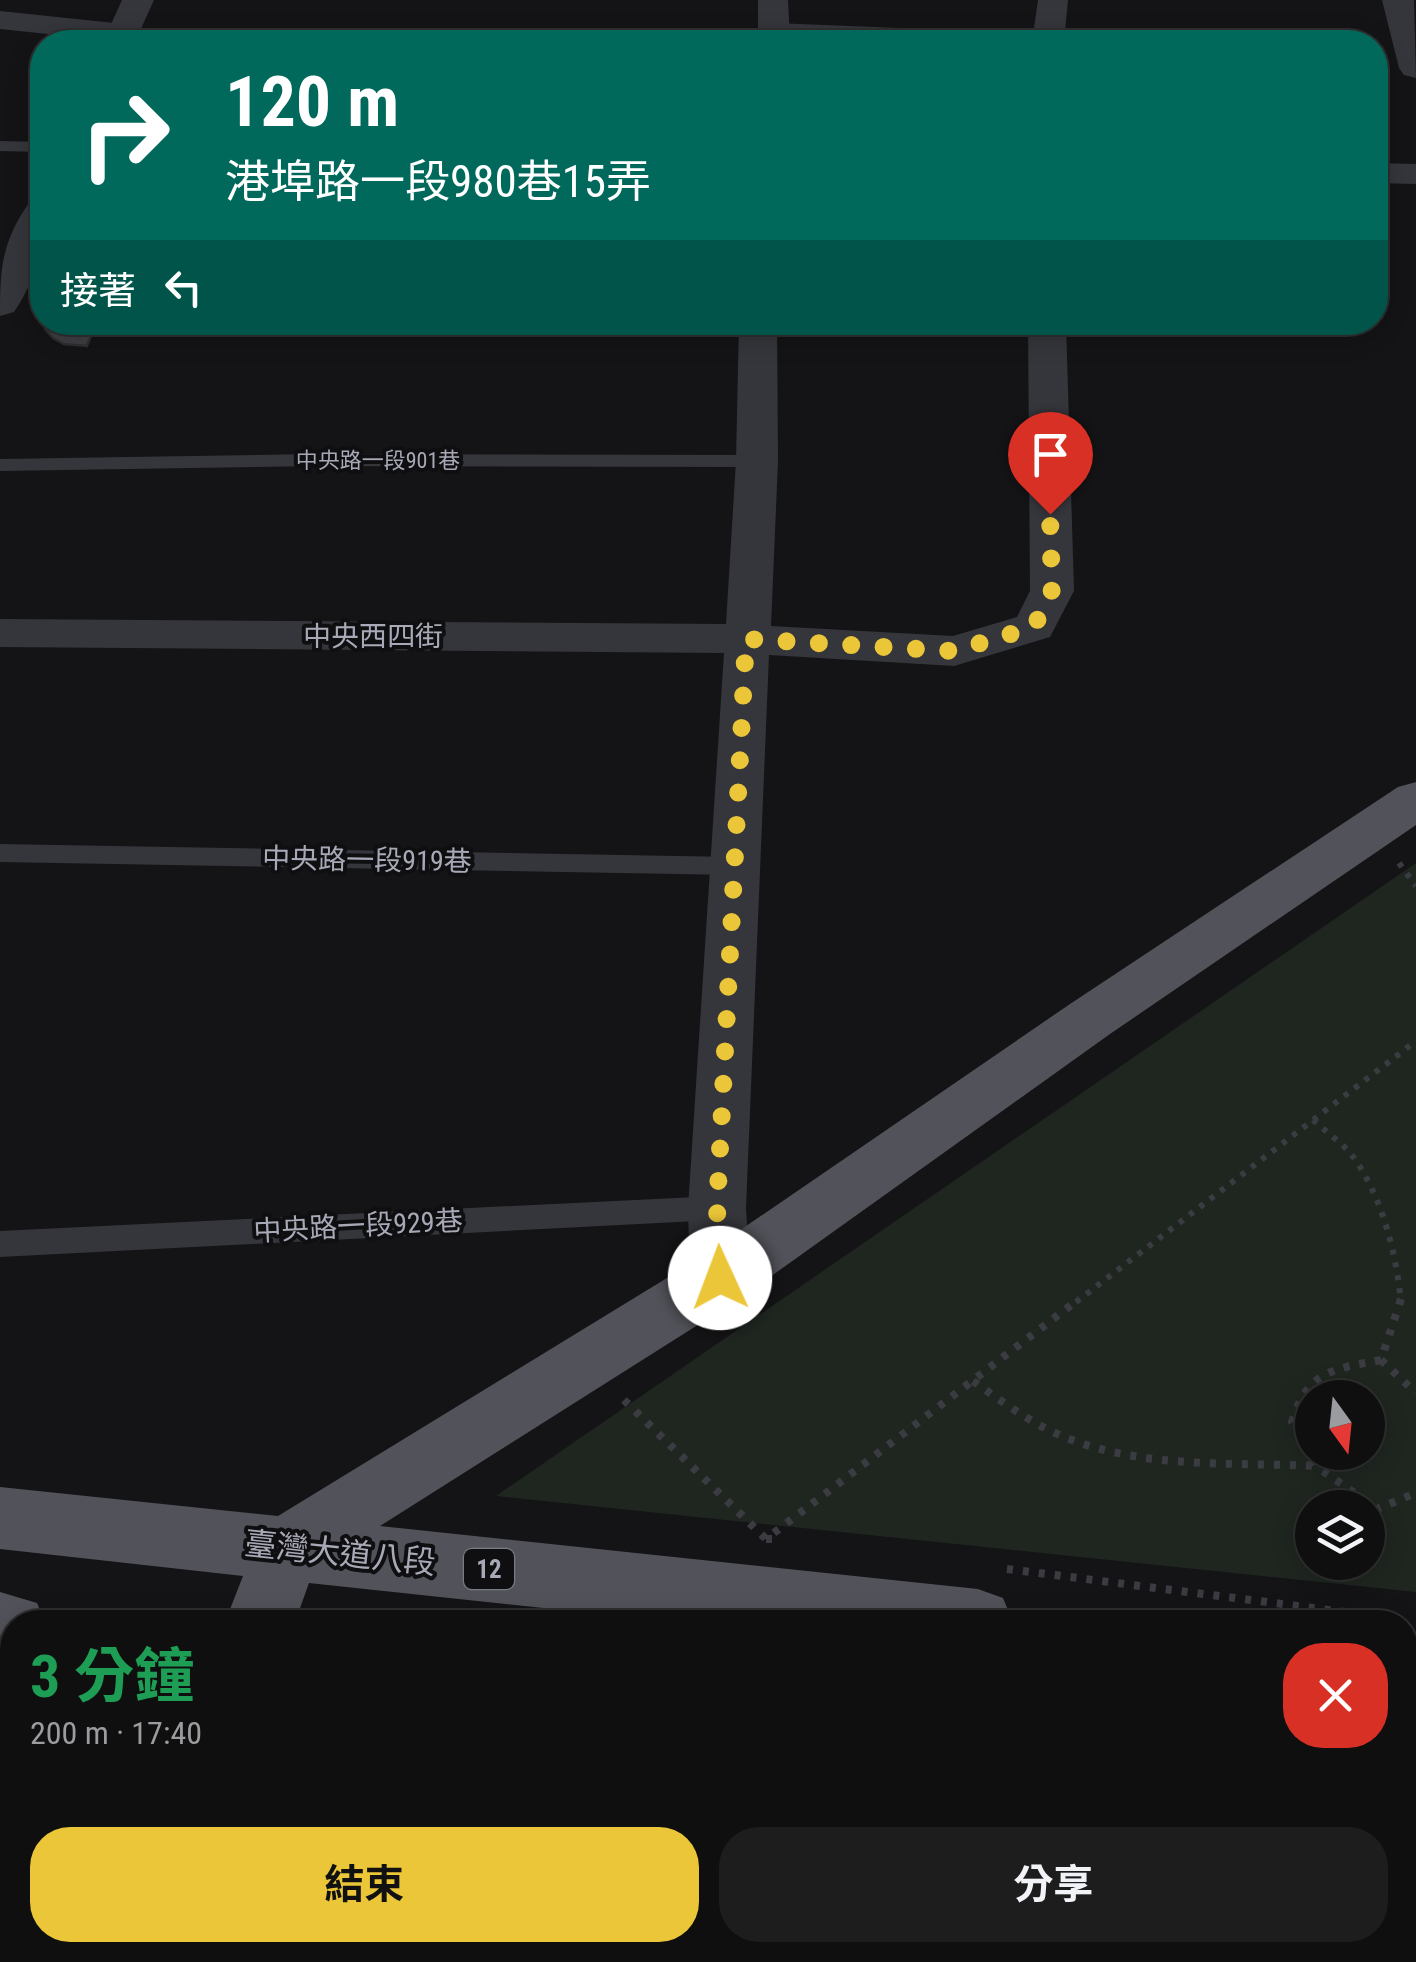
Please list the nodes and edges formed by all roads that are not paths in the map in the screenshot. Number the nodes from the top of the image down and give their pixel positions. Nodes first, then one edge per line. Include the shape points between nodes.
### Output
1 (138, 0) edge
2 (1053, 0) edge
3 (1398, 0) edge
4 (0, 20) edge
5 (774, 24) edge
6 (67, 30) edge
7 (125, 30) edge
8 (871, 30) edge
9 (1049, 30) edge
10 (1416, 68) edge
11 (0, 146) edge
12 (30, 147) edge
13 (1388, 173) edge
14 (1416, 174) edge
15 (30, 247) edge
16 (0, 304) edge
17 (758, 335) edge
18 (1047, 335) edge
19 (757, 461) junction
20 (0, 465) edge
21 (0, 633) edge
22 (746, 639) junction
23 (1416, 800) edge
24 (0, 853) edge
25 (734, 866) junction
26 (717, 1208) junction
27 (0, 1244) edge
28 (720, 1278) junction
29 (0, 1518) edge
30 (288, 1547) junction
31 (990, 1596) edge
32 (264, 1610) edge

1 - 7 street
2 - 9 street
3 - 10 street
4 - 6 street
5 - 8 lane
11 - 12 lane
13 - 14 street
15 - 16 street
17 - 19 street
18 - 22 street, 中央西四街 via 1052,590 1034,627 954,651
19 - 20 lane, 中央路一段901巷
19 - 22 street
21 - 22 street, 中央西四街
22 - 25 street
23 - 28 main road
24 - 25 lane, 中央路一段919巷
25 - 26 street
26 - 27 lane, 中央路一段929巷
26 - 28 street
28 - 30 main road
29 - 30 main road, 臺灣大道八段 / 12
30 - 31 main road, 臺灣大道八段 / 12
30 - 32 main road

